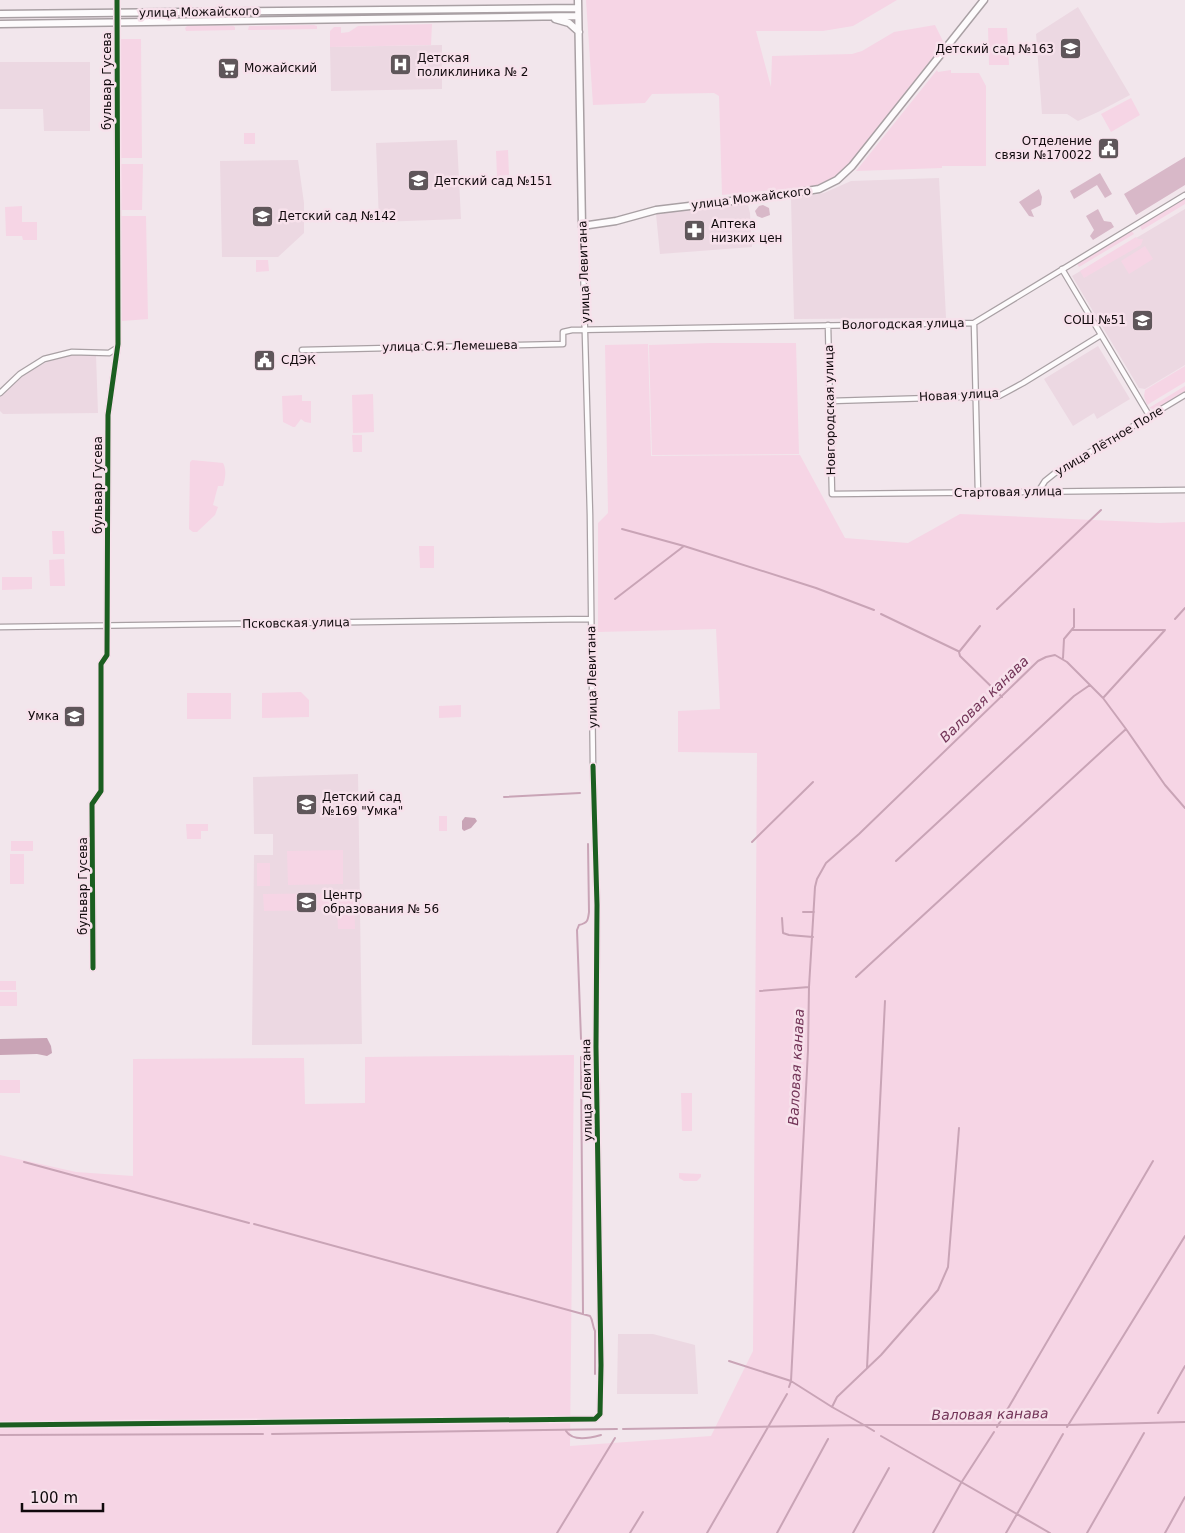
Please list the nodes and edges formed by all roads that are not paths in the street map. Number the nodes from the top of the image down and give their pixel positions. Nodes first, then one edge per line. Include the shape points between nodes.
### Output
1 (117, 0) edge
2 (578, 0) edge
3 (984, 0) edge
4 (578, 12) junction
5 (117, 13) junction
6 (0, 14) edge
7 (533, 16) junction
8 (117, 22) junction
9 (0, 24) edge
10 (579, 32) junction
11 (1185, 194) edge
12 (582, 226) junction
13 (1062, 269) junction
14 (974, 323) junction
15 (828, 325) junction
16 (585, 330) junction
17 (1102, 335) junction
18 (118, 344) junction
19 (302, 350) dead end
20 (0, 393) edge
21 (1185, 395) edge
22 (975, 396) junction
23 (830, 401) junction
24 (1150, 417) junction
25 (1185, 490) edge
26 (1038, 492) junction
27 (978, 493) junction
28 (832, 494) joint
29 (591, 619) junction
30 (107, 626) junction
31 (0, 627) edge
32 (93, 968) dead end
33 (0, 1425) edge

1 - 5 street, бульвар Гусева
2 - 4 main road, улица Левитана
3 - 12 main road, улица Можайского via 852,166 830,185 782,195 656,210
4 - 5 main road, улица Можайского
4 - 7 main road, улица Можайского
4 - 10 main road, улица Левитана
5 - 6 main road, улица Можайского
5 - 8 street, бульвар Гусева
7 - 8 main road, улица Можайского
7 - 10 main road, улица Можайского via 566,21
8 - 9 main road, улица Можайского
8 - 18 street, бульвар Гусева
10 - 12 main road, улица Левитана
11 - 13 street, Вологодская улица
12 - 16 street, улица Левитана
13 - 14 street, Вологодская улица
13 - 17 street
14 - 15 street, Вологодская улица
14 - 22 street
15 - 16 street, Вологодская улица
15 - 23 street, Новгородская улица
16 - 19 street, улица С.Я. Лемешева via 562,332 563,344
16 - 29 street, улица Левитана
17 - 22 street, Новая улица via 999,396
17 - 24 street
18 - 20 street via 109,353 72,352 44,359 20,374
18 - 30 street, бульвар Гусева via 108,415
21 - 24 street, улица Лётное Поле
22 - 23 street, Новая улица
22 - 27 street
23 - 28 street, Новгородская улица
24 - 26 street, улица Лётное Поле via 1055,473
25 - 26 street, Стартовая улица
26 - 27 street, Стартовая улица
27 - 28 street, Стартовая улица
29 - 30 street, Псковская улица
29 - 33 street, улица Левитана via 598,905 596,1047 600,1414 595,1419
30 - 31 street, Псковская улица
30 - 32 street, бульвар Гусева via 106,655 101,664 101,791 92,804

